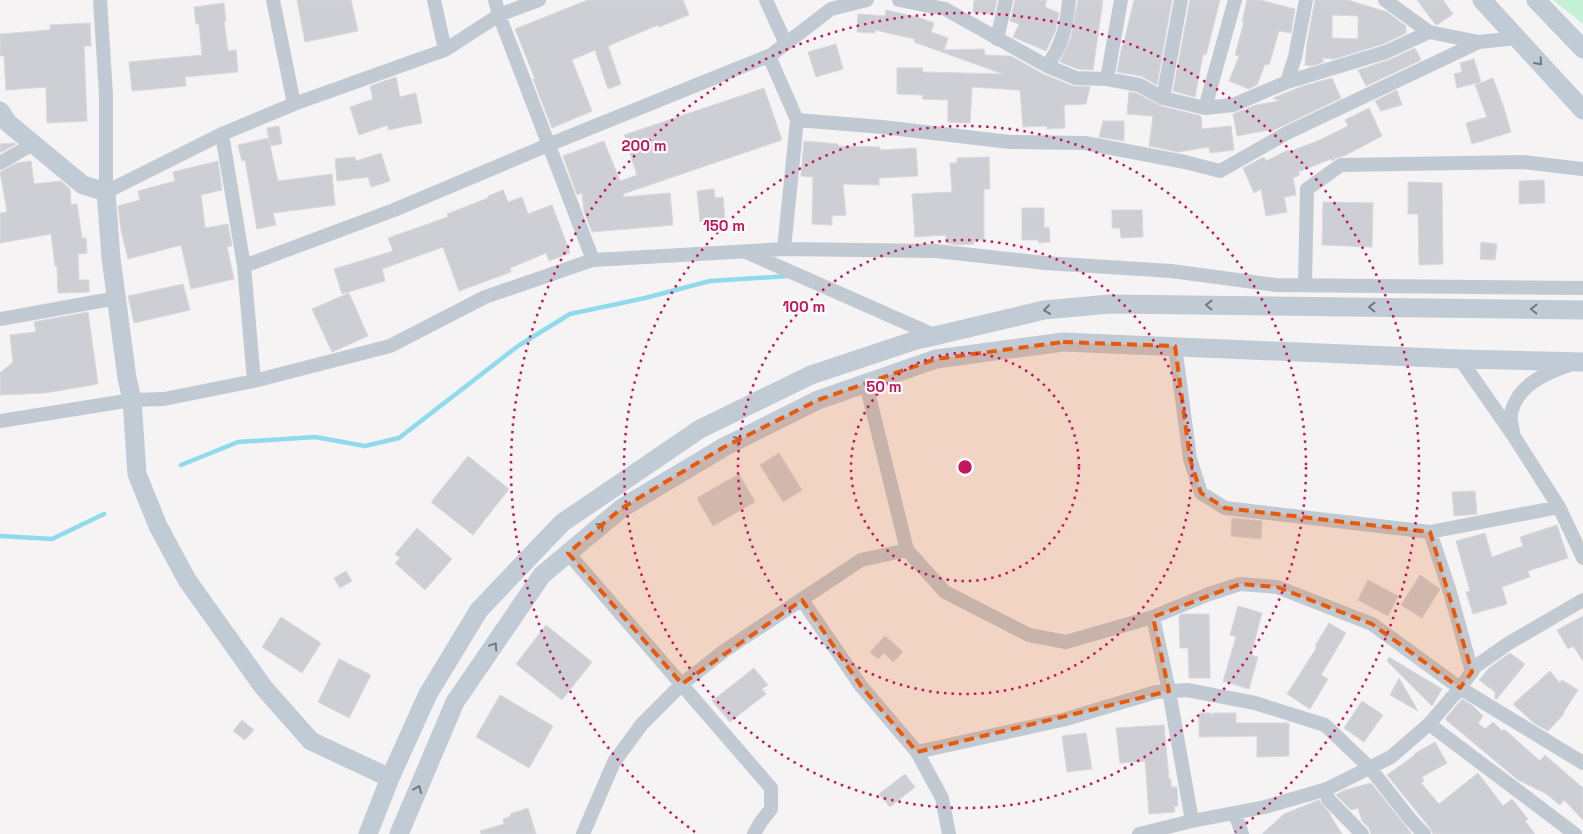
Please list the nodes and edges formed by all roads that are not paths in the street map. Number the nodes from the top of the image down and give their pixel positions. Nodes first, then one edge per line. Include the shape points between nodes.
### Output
1 (100, 0) edge
2 (273, 0) edge
3 (434, 0) edge
4 (495, 0) edge
5 (540, 0) edge
6 (766, 0) edge
7 (868, 0) edge
8 (899, 0) edge
9 (1006, 0) edge
10 (1069, 0) edge
11 (1121, 0) edge
12 (1181, 0) edge
13 (1235, 0) edge
14 (1306, 0) edge
15 (1386, 0) edge
16 (1482, 0) edge
17 (1536, 0) edge
18 (946, 4) edge
19 (499, 15) junction
20 (1428, 32) junction
21 (997, 38) junction
22 (1517, 38) junction
23 (1479, 42) junction
24 (786, 44) junction
25 (1583, 49) edge
26 (445, 50) junction
27 (769, 56) junction
28 (1047, 66) junction
29 (1107, 79) junction
30 (1287, 82) junction
31 (1163, 98) junction
32 (294, 104) junction
33 (1205, 108) junction
34 (1583, 110) edge
35 (0, 111) edge
36 (797, 120) junction
37 (222, 134) junction
38 (33, 144) junction
39 (548, 145) junction
40 (0, 163) edge
41 (1583, 169) edge
42 (106, 192) junction
43 (784, 249) junction
44 (743, 251) junction
45 (594, 260) junction
46 (244, 266) junction
47 (1305, 285) junction
48 (1583, 288) edge
49 (117, 298) junction
50 (1583, 310) edge
51 (0, 319) edge
52 (936, 336) junction
53 (1175, 346) junction
54 (1460, 359) junction
55 (1580, 361) edge
56 (254, 381) junction
57 (866, 384) junction
58 (132, 400) junction
59 (0, 421) edge
60 (1513, 436) junction
61 (1559, 508) junction
62 (1430, 532) junction
63 (906, 550) junction
64 (568, 554) junction
65 (1583, 558) edge
66 (802, 600) junction
67 (1583, 600) edge
68 (1153, 617) junction
69 (1472, 672) junction
70 (682, 684) junction
71 (1460, 688) junction
72 (1170, 691) junction
73 (1429, 724) junction
74 (917, 752) junction
75 (1583, 763) edge
76 (1370, 768) junction
77 (390, 778) junction
78 (1327, 789) junction
79 (1235, 813) junction
80 (1192, 821) junction
81 (368, 834) edge
82 (399, 834) edge
83 (583, 834) edge
84 (754, 834) edge
85 (949, 834) edge
86 (1139, 834) edge
87 (1242, 834) edge
88 (1362, 834) edge
89 (1424, 834) edge
90 (1575, 834) edge

1 - 42 street via 106,95
2 - 32 street
3 - 26 street
4 - 19 street
5 - 19 street
6 - 24 street
7 - 24 street via 831,9
8 - 18 street
9 - 21 street
10 - 28 street via 1067,23 1057,53
11 - 29 street
12 - 31 street
13 - 33 street
14 - 30 street
15 - 20 street
16 - 22 main road
17 - 25 main road
18 - 21 street
19 - 26 street
19 - 39 street
20 - 23 street
20 - 30 street via 1386,52
21 - 28 street
22 - 23 street
22 -> 34 main road
23 - 36 street via 1287,133 1220,171 1085,142 1010,142
24 - 27 street
26 - 32 street
27 - 36 street
27 - 39 street
28 - 29 street via 1076,78
29 - 31 street via 1139,85
30 - 33 street via 1233,105
31 - 33 street
32 - 37 street
35 - 38 main road via 8,123
36 - 43 street
37 - 42 street
37 - 46 street
38 - 40 street
38 - 42 main road via 83,185
39 - 45 street
39 - 46 street via 394,210
41 - 47 street via 1523,162 1341,165 1307,189
42 - 49 main road
43 - 44 street
43 - 47 street via 936,251
44 - 45 street
44 - 52 street
45 - 56 street via 485,297 390,346
46 - 56 street
47 - 48 street
49 - 51 street
49 - 58 main road
50 -> 52 main road via 1110,304 1044,310
52 - 77 main road via 811,375 700,429 562,523 479,610 428,694
53 - 54 main road
53 - 57 main road via 1063,342 936,359
53 - 62 street via 1190,459 1201,494 1225,508
54 - 55 main road
54 - 60 street
55 - 60 street via 1532,382 1518,397 1511,414
56 - 58 street via 164,399
57 - 63 street
64 -> 57 main road via 622,508 724,447 818,400
58 - 59 street
58 - 77 main road via 137,474 158,526 187,580 264,688 311,741
60 - 61 street
61 - 62 street
61 - 65 street
62 - 69 street
63 - 66 street via 861,560
63 - 68 street via 945,592 1029,635 1066,642
64 - 70 street
82 -> 64 main road via 455,702 542,575
66 - 70 street via 724,651
66 - 74 street via 862,686
67 - 69 street via 1509,643
68 - 71 street via 1240,584 1277,588 1372,624
68 - 72 street
69 - 71 street
70 - 83 street via 642,724 614,762
70 - 84 street via 771,788 771,809
71 - 73 street
71 - 75 street
72 - 74 street via 1156,692 1066,719
72 - 76 street via 1187,690 1255,703 1325,725
72 - 80 street
73 - 76 street via 1391,757
73 - 90 street
74 - 85 street via 942,798
76 - 78 street
76 - 89 street
77 - 81 main road
78 - 79 street
78 - 88 street via 1328,799
79 - 80 street
79 - 87 street
80 - 86 street

